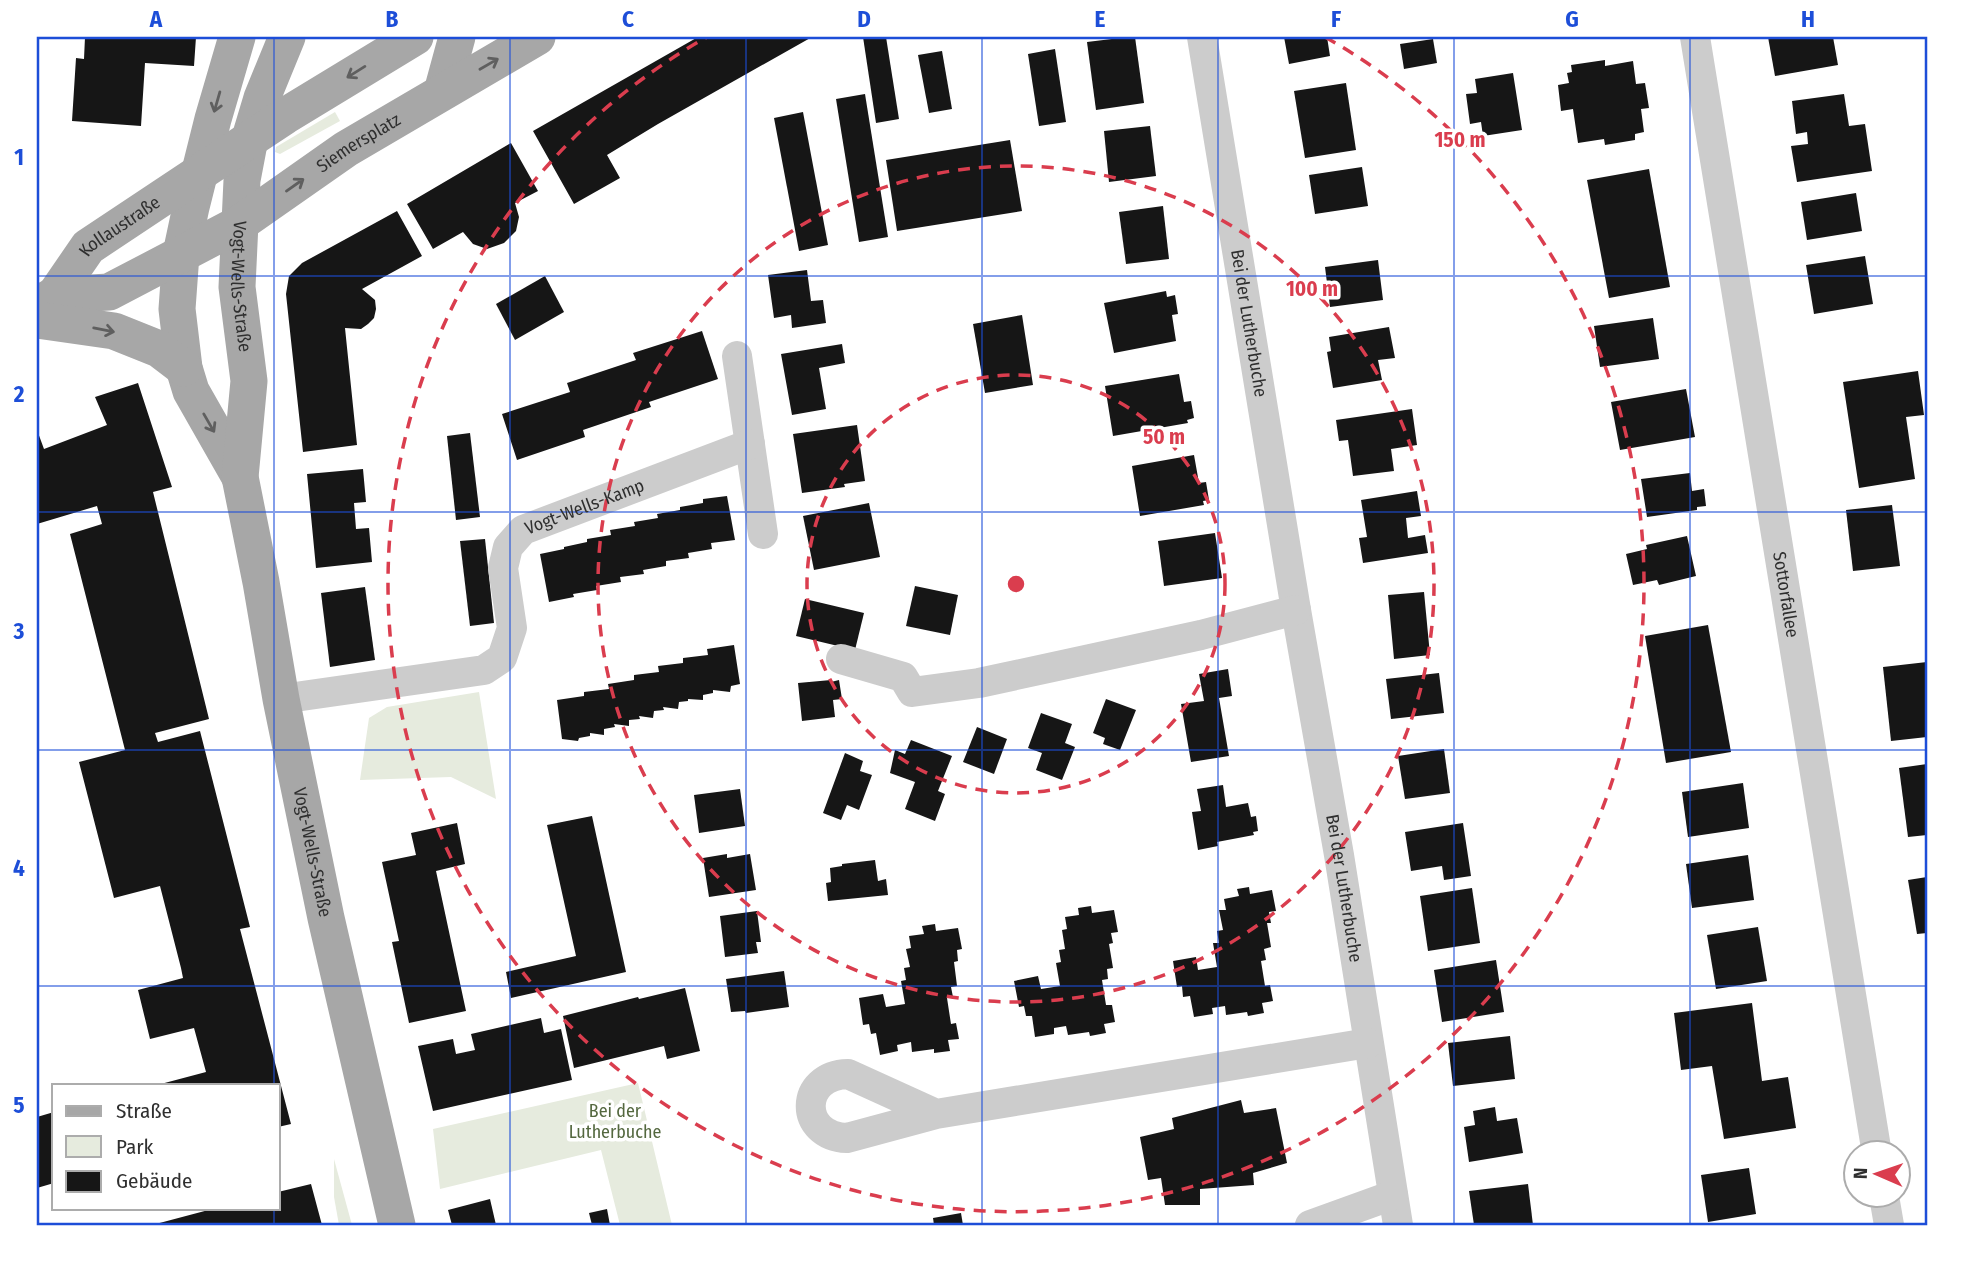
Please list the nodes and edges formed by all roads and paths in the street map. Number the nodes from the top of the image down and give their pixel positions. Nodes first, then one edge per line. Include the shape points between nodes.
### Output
1 (237, 37) edge
2 (287, 37) edge
3 (415, 37) edge
4 (457, 37) edge
5 (537, 37) edge
6 (1202, 37) edge
7 (1695, 37) edge
8 (442, 92) junction
9 (250, 138) junction
10 (185, 192) junction
11 (229, 229) junction
12 (181, 254) junction
13 (43, 307) edge
14 (737, 356) dead end
15 (184, 368) junction
16 (750, 444) junction
17 (240, 477) junction
18 (763, 534) dead end
19 (1296, 610) junction
20 (841, 659) dead end
21 (281, 699) junction
22 (1368, 1043) junction
23 (936, 1114) dead end
24 (1875, 1140) edge
25 (1393, 1195) junction
26 (397, 1225) edge
27 (1310, 1225) edge
28 (1398, 1225) edge

1 -> 10 main road, Vogt-Wells-Straße
2 - 9 main road, Vogt-Wells-Straße
3 -> 9 main road
4 - 8 main road
8 -> 5 main road, Siemersplatz
6 - 19 street, Bei der Lutherbuche
7 - 24 street, Sottorfallee
11 -> 8 main road, Siemersplatz via 346,149
9 - 10 main road
9 - 11 main road, Vogt-Wells-Straße
10 - 11 main road via 204,216
10 - 12 main road, Vogt-Wells-Straße
10 - 13 main road, Kollaustraße via 88,247
11 - 12 main road, Siemersplatz
11 - 17 main road, Vogt-Wells-Straße via 249,381
12 - 13 main road via 109,292
12 - 15 main road, Vogt-Wells-Straße via 177,309
13 -> 15 main road via 159,349
14 - 16 street
15 -> 17 main road, Vogt-Wells-Straße via 191,391
16 - 18 street
16 - 21 street, Vogt-Wells-Kamp via 523,530 508,547 503,568 512,628 502,657 484,670
17 - 21 main road, Vogt-Wells-Straße
19 - 20 street via 979,683 912,692 903,677
19 - 22 street, Bei der Lutherbuche
21 - 26 main road, Vogt-Wells-Straße
22 - 23 street
22 - 25 street, Bei der Lutherbuche
25 - 27 street
25 - 28 street, Bei der Lutherbuche

